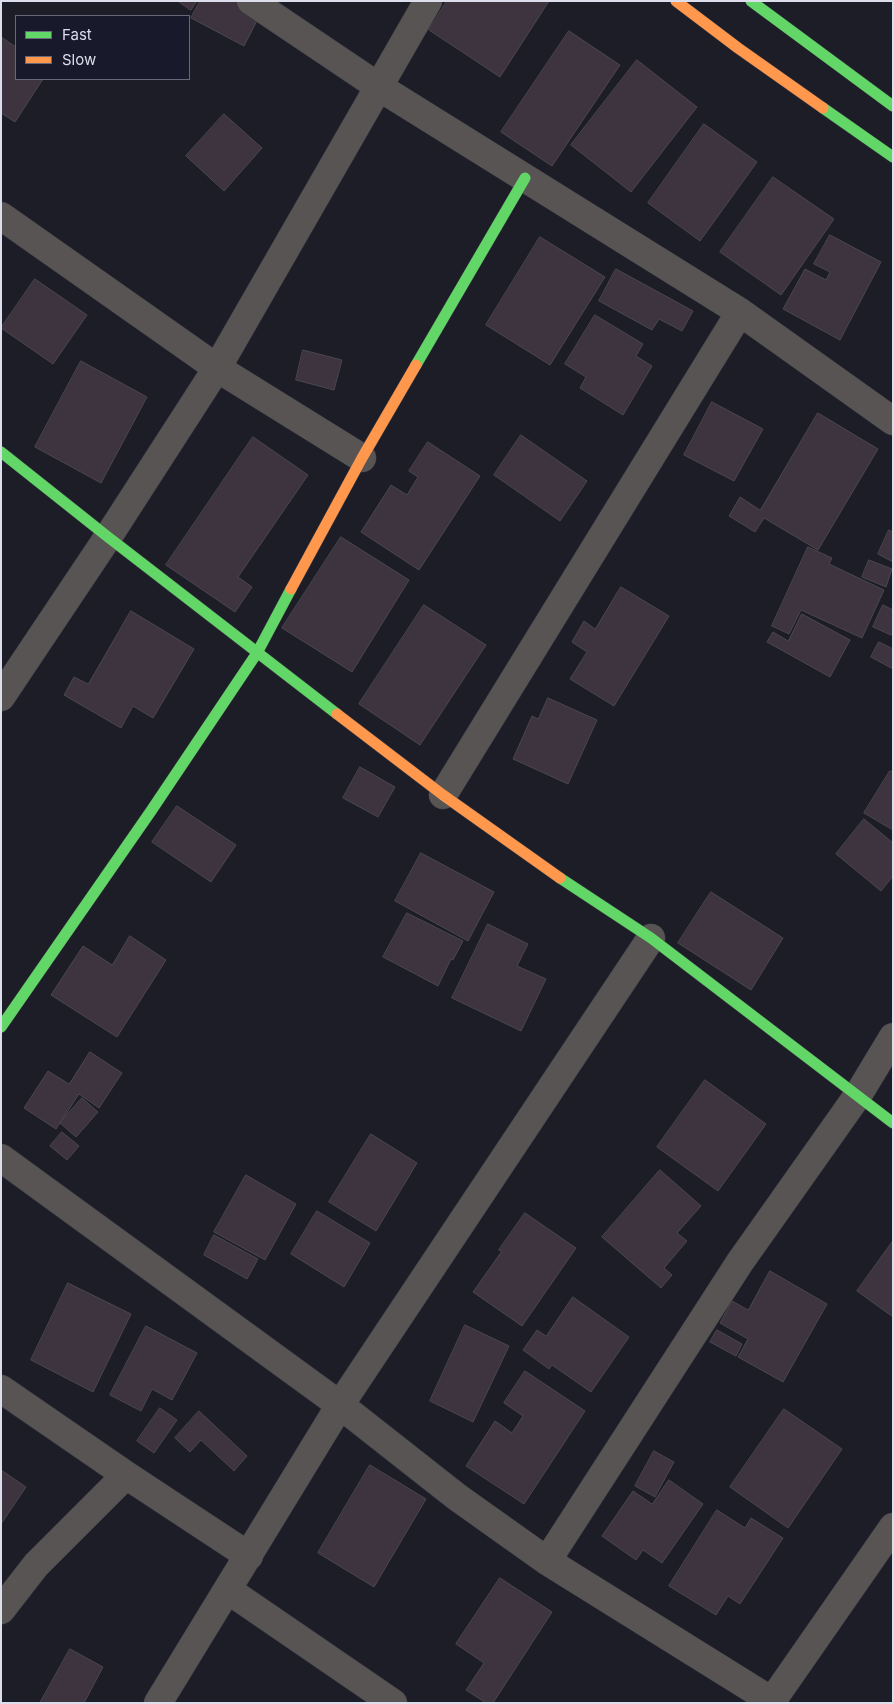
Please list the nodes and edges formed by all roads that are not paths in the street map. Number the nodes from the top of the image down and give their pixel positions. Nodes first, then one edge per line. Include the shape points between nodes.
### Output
1 (251, 1) edge
2 (428, 1) edge
3 (676, 1) edge
4 (751, 1) edge
5 (379, 87) junction
6 (893, 106) edge
7 (893, 157) edge
8 (524, 178) junction
9 (1, 216) edge
10 (740, 312) junction
11 (216, 368) junction
12 (893, 421) edge
13 (1, 452) edge
14 (362, 458) junction
15 (108, 537) junction
16 (257, 653) junction
17 (2, 693) edge
18 (443, 795) junction
19 (651, 938) junction
20 (1, 1026) edge
21 (893, 1037) edge
22 (858, 1095) junction
23 (893, 1124) edge
24 (1, 1158) edge
25 (1, 1389) edge
26 (340, 1405) junction
27 (126, 1476) junction
28 (893, 1527) edge
29 (249, 1556) junction
30 (548, 1560) junction
31 (228, 1590) junction
32 (1, 1610) edge
33 (774, 1702) edge
34 (158, 1703) edge
35 (394, 1703) edge

1 - 5 street
2 - 5 street
3 - 7 street
4 - 6 street
5 - 8 street
5 - 11 street
8 - 10 street
8 - 14 street
9 - 11 street
10 - 12 street
10 - 18 street
11 - 14 street
11 - 15 street
13 - 15 street
14 - 16 street
15 - 16 street
15 - 17 street
16 - 18 street
16 - 20 street
18 - 19 street
19 - 22 street
19 - 26 street
21 - 22 street
22 - 23 street
22 - 30 street via 740,1262
24 - 26 street
25 - 27 street
26 - 29 street
26 - 30 street via 457,1497
27 - 29 street
27 - 32 street via 36,1565
28 - 33 street
29 - 31 street
30 - 33 street
31 - 34 street
31 - 35 street

